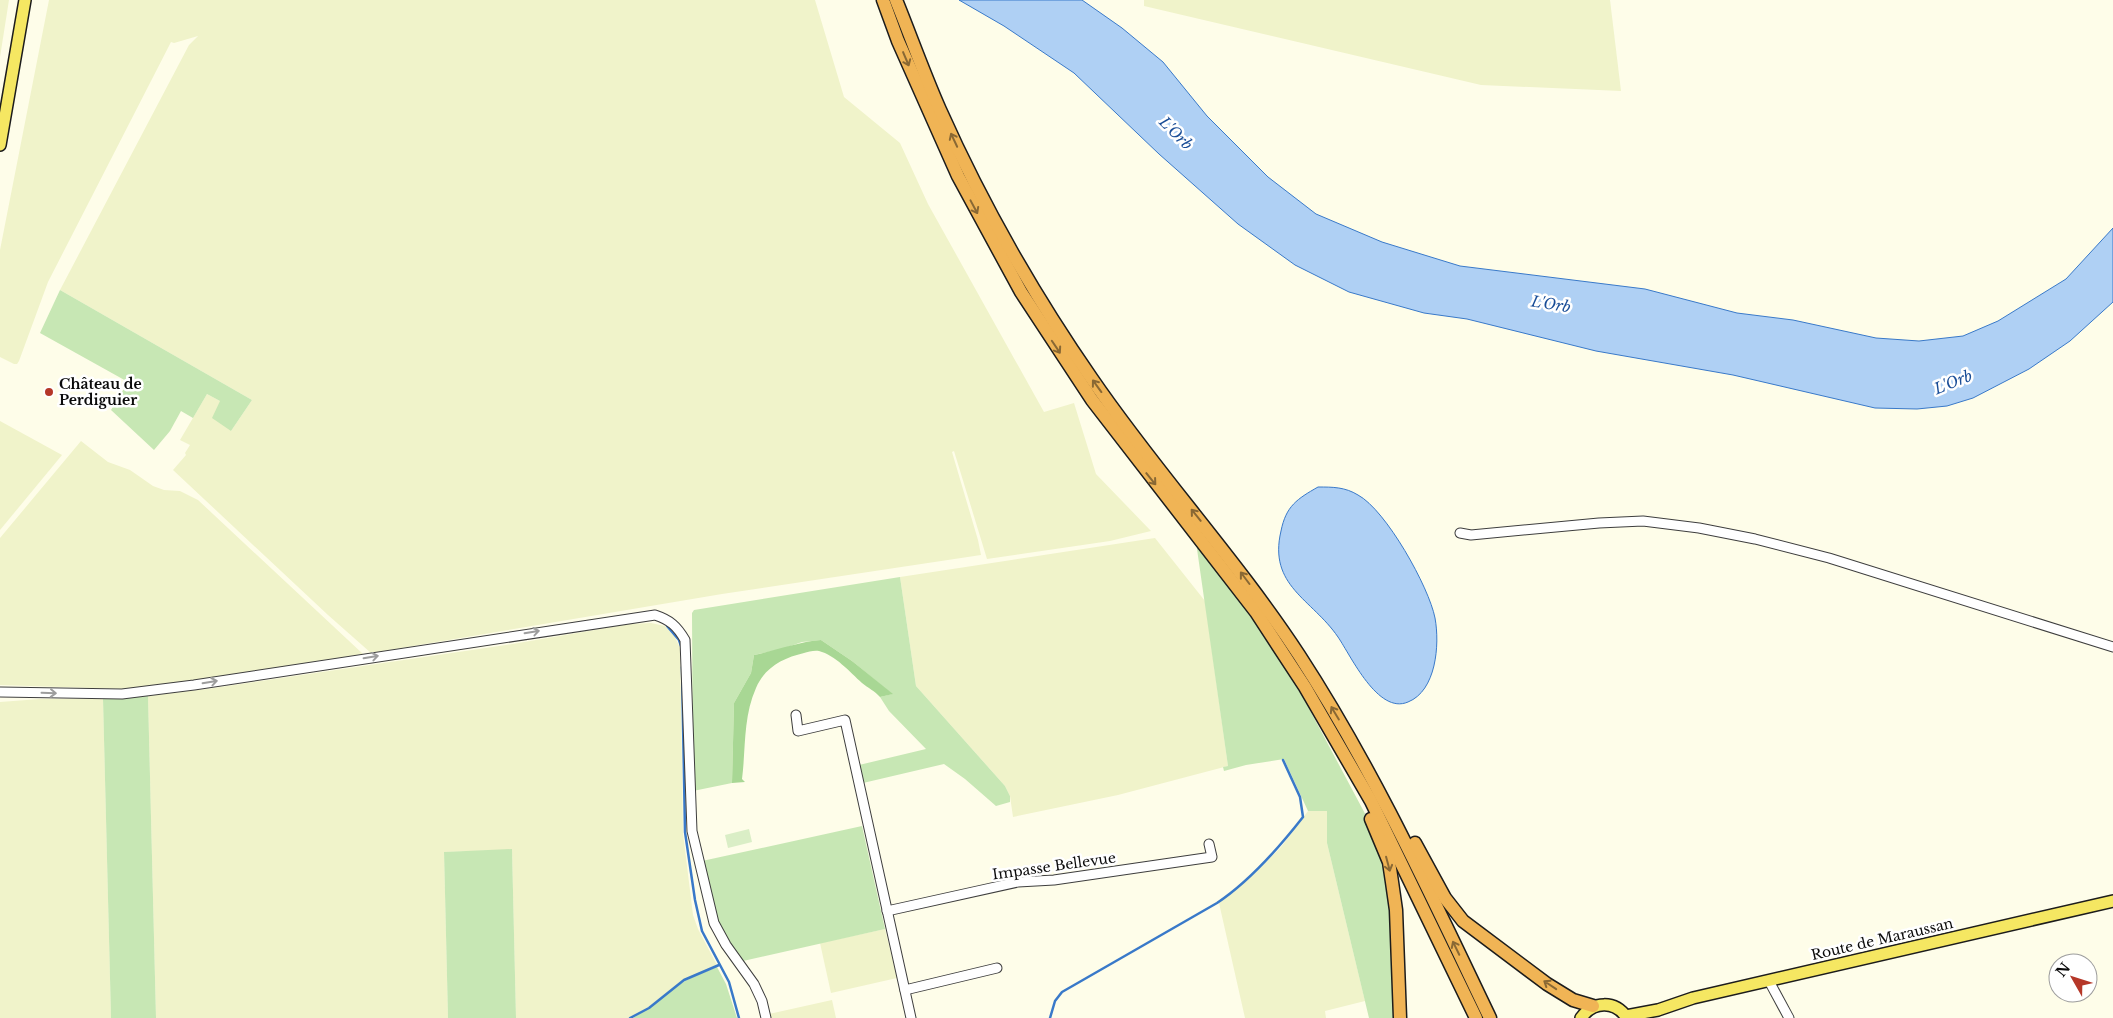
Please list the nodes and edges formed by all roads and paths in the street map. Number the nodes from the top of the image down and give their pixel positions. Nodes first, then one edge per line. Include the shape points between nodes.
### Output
1 (25, 0) edge
2 (883, 0) edge
3 (894, 8) edge
4 (0, 145) edge
5 (1460, 533) dead end
6 (2113, 647) edge
7 (0, 692) edge
8 (796, 715) dead end
9 (1345, 754) junction
10 (1360, 755) junction
11 (1209, 844) dead end
12 (2113, 901) edge
13 (887, 911) junction
14 (997, 968) dead end
15 (1769, 981) junction
16 (905, 990) junction
17 (1593, 1006) junction
18 (1654, 1014) edge
19 (1627, 1017) edge
20 (766, 1018) edge
21 (911, 1018) edge
22 (1400, 1018) edge
23 (1476, 1018) edge
24 (1490, 1018) edge
25 (1581, 1018) edge
26 (1789, 1018) edge

1 - 4 main road
2 - 3 highway
3 -> 9 highway via 930,115 958,176 1021,292 1112,428 1256,612
10 -> 3 highway via 1278,623 1122,421 1035,291 968,169
5 - 6 street via 1471,535 1599,522 1643,521 1698,528 1829,558
7 -> 20 street via 122,694 655,615 670,620 685,640 692,831 714,923 754,984
8 - 13 street via 798,730 845,720
9 -> 22 highway via 1348,774 1389,862 1396,910
9 - 23 highway via 1403,865
17 -> 10 highway via 1572,1000 1547,984 1458,916 1430,874 1375,767
24 -> 10 highway
11 - 13 street, Impasse Bellevue via 1212,857 1054,880 1018,882
12 - 15 main road, Route de Maraussan
13 - 16 street
14 - 16 street
15 - 18 main road, Route de Maraussan via 1693,998
15 - 26 street
16 - 21 street
17 - 19 main road via 1615,1007
17 - 25 main road
18 - 19 main road, Route de Maraussan

